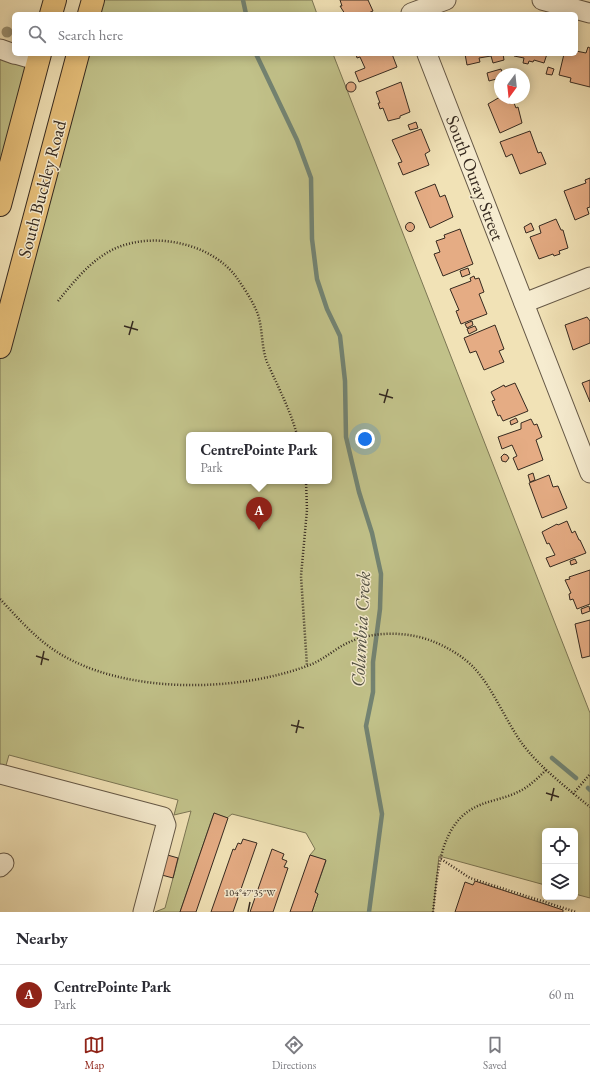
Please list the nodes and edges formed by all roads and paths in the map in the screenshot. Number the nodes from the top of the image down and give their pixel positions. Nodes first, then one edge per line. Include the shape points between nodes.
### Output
1 (55, 0) edge
2 (93, 0) edge
3 (446, 0) edge
4 (542, 0) edge
5 (410, 9) edge
6 (52, 12) edge
7 (90, 12) edge
8 (590, 13) edge
9 (0, 49) edge
10 (12, 53) edge
11 (77, 56) edge
12 (428, 56) edge
13 (40, 57) edge
14 (0, 205) edge
15 (590, 277) edge
16 (58, 301) dead end
17 (524, 303) junction
18 (0, 347) edge
19 (296, 432) edge
20 (590, 473) edge
21 (306, 484) edge
22 (0, 599) edge
23 (306, 666) junction
24 (547, 769) junction
25 (0, 774) edge
26 (590, 774) edge
27 (573, 794) junction
28 (590, 807) edge
29 (441, 859) junction
30 (143, 912) edge
31 (433, 912) edge
32 (576, 912) edge

1 - 6 main road
2 - 7 main road
3 - 5 street
4 - 8 street
9 - 10 street
11 - 18 main road, South Buckley Road
12 - 17 street, South Ouray Street
13 - 14 main road, South Buckley Road
15 - 17 street
16 - 19 path via 83,271 106,253 126,245 150,241 175,242 196,247 218,259 236,276 257,312 267,361
17 - 20 street, South Ouray Street
21 - 23 path via 307,510 300,576
22 - 23 path via 35,636 57,652 81,665 138,681 171,685 231,683 258,679
23 - 24 path via 362,636 411,635 430,641 458,655 476,670 522,743
24 - 27 path
24 - 29 path via 520,792 480,805 468,812 451,831
25 - 30 street via 163,817 166,825
26 - 27 path
27 - 28 path
29 - 31 path
29 - 32 path via 470,878

